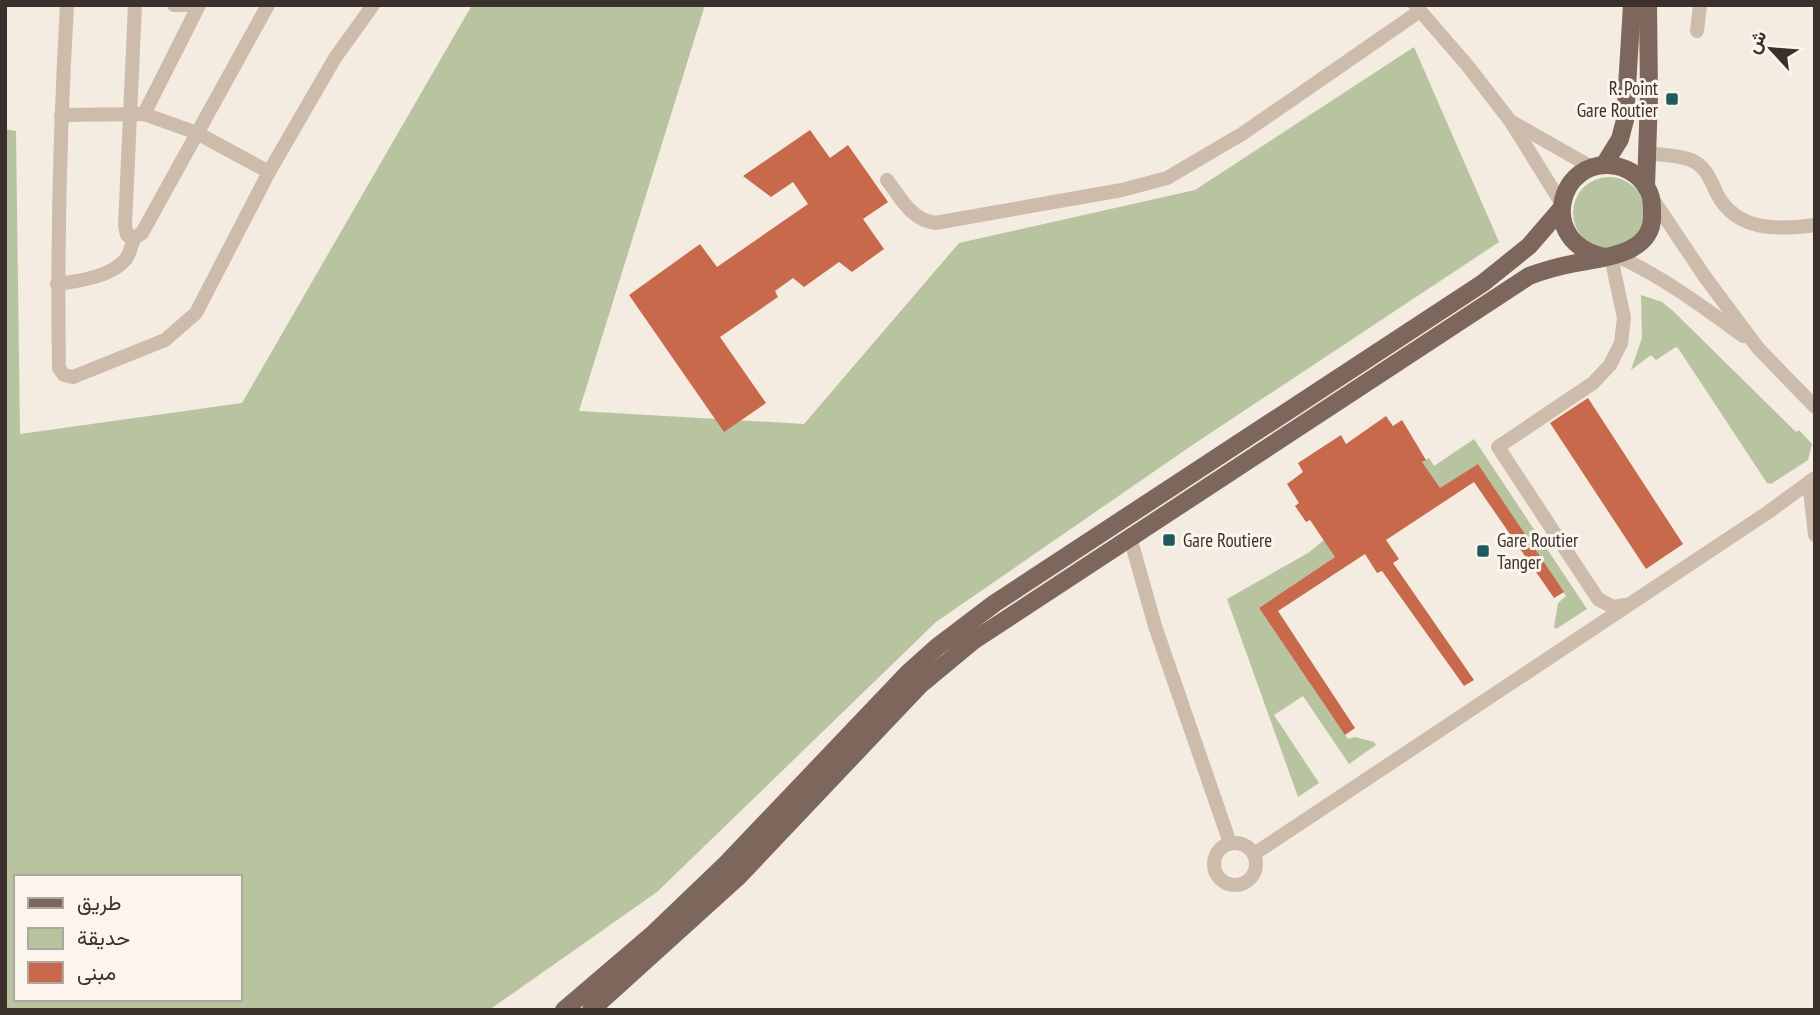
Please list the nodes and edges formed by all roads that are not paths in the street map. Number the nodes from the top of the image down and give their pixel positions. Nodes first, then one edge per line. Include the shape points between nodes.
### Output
1 (67, 5) edge
2 (135, 5) edge
3 (174, 5) edge
4 (198, 5) edge
5 (268, 5) edge
6 (373, 5) edge
7 (1632, 5) edge
8 (1648, 5) edge
9 (1700, 5) edge
10 (1417, 8) edge
11 (1696, 30) dead end
12 (137, 114) junction
13 (61, 115) junction
14 (1511, 121) junction
15 (197, 133) junction
16 (1647, 153) junction
17 (1598, 166) junction
18 (269, 172) junction
19 (887, 180) dead end
20 (1649, 192) junction
21 (1562, 207) junction
22 (1815, 225) edge
23 (134, 238) junction
24 (1611, 257) junction
25 (57, 284) junction
26 (1758, 348) junction
27 (1815, 407) edge
28 (1812, 480) edge
29 (1815, 535) edge
30 (1130, 537) junction
31 (1630, 604) junction
32 (1230, 843) junction
33 (1254, 854) junction
34 (564, 1010) edge
35 (591, 1010) edge

1 - 13 street
2 - 12 street
3 - 4 street
4 - 12 street
5 - 15 street
6 - 18 street via 335,58
7 - 17 main road via 1625,120 1620,139
8 - 16 main road
9 - 11 street
10 - 14 street
10 - 19 street via 1242,134 1167,178 935,223 913,214
12 - 13 street
12 - 15 street
12 - 23 street via 125,226
13 - 25 street
14 - 17 street
14 - 21 street
15 - 18 street
15 - 23 street via 142,233
16 - 20 main road
16 - 22 street via 1691,159 1704,168 1721,201 1758,227
17 - 20 main road via 1631,171
17 - 21 main road via 1576,178
18 - 25 street via 197,313 165,340 73,377 64,375 59,368
20 - 24 main road via 1653,219 1644,239
20 - 26 street
21 - 24 main road via 1569,237 1591,254
21 - 34 main road via 1529,246 1483,283 995,603 937,647 727,863
23 - 25 street via 127,258 114,269
24 - 26 street via 1651,272 1690,296
24 - 30 main road via 1529,276
24 - 31 street via 1624,318 1621,343 1610,365 1593,383 1498,447 1598,599 1613,607
26 - 27 street
28 - 29 street
28 - 31 street
30 - 32 street via 1155,626
30 - 35 main road via 950,658 740,876
31 - 33 street
32 - 33 street via 1242,844
32 - 33 street via 1219,850 1214,863 1218,877 1230,885 1250,880 1256,867

